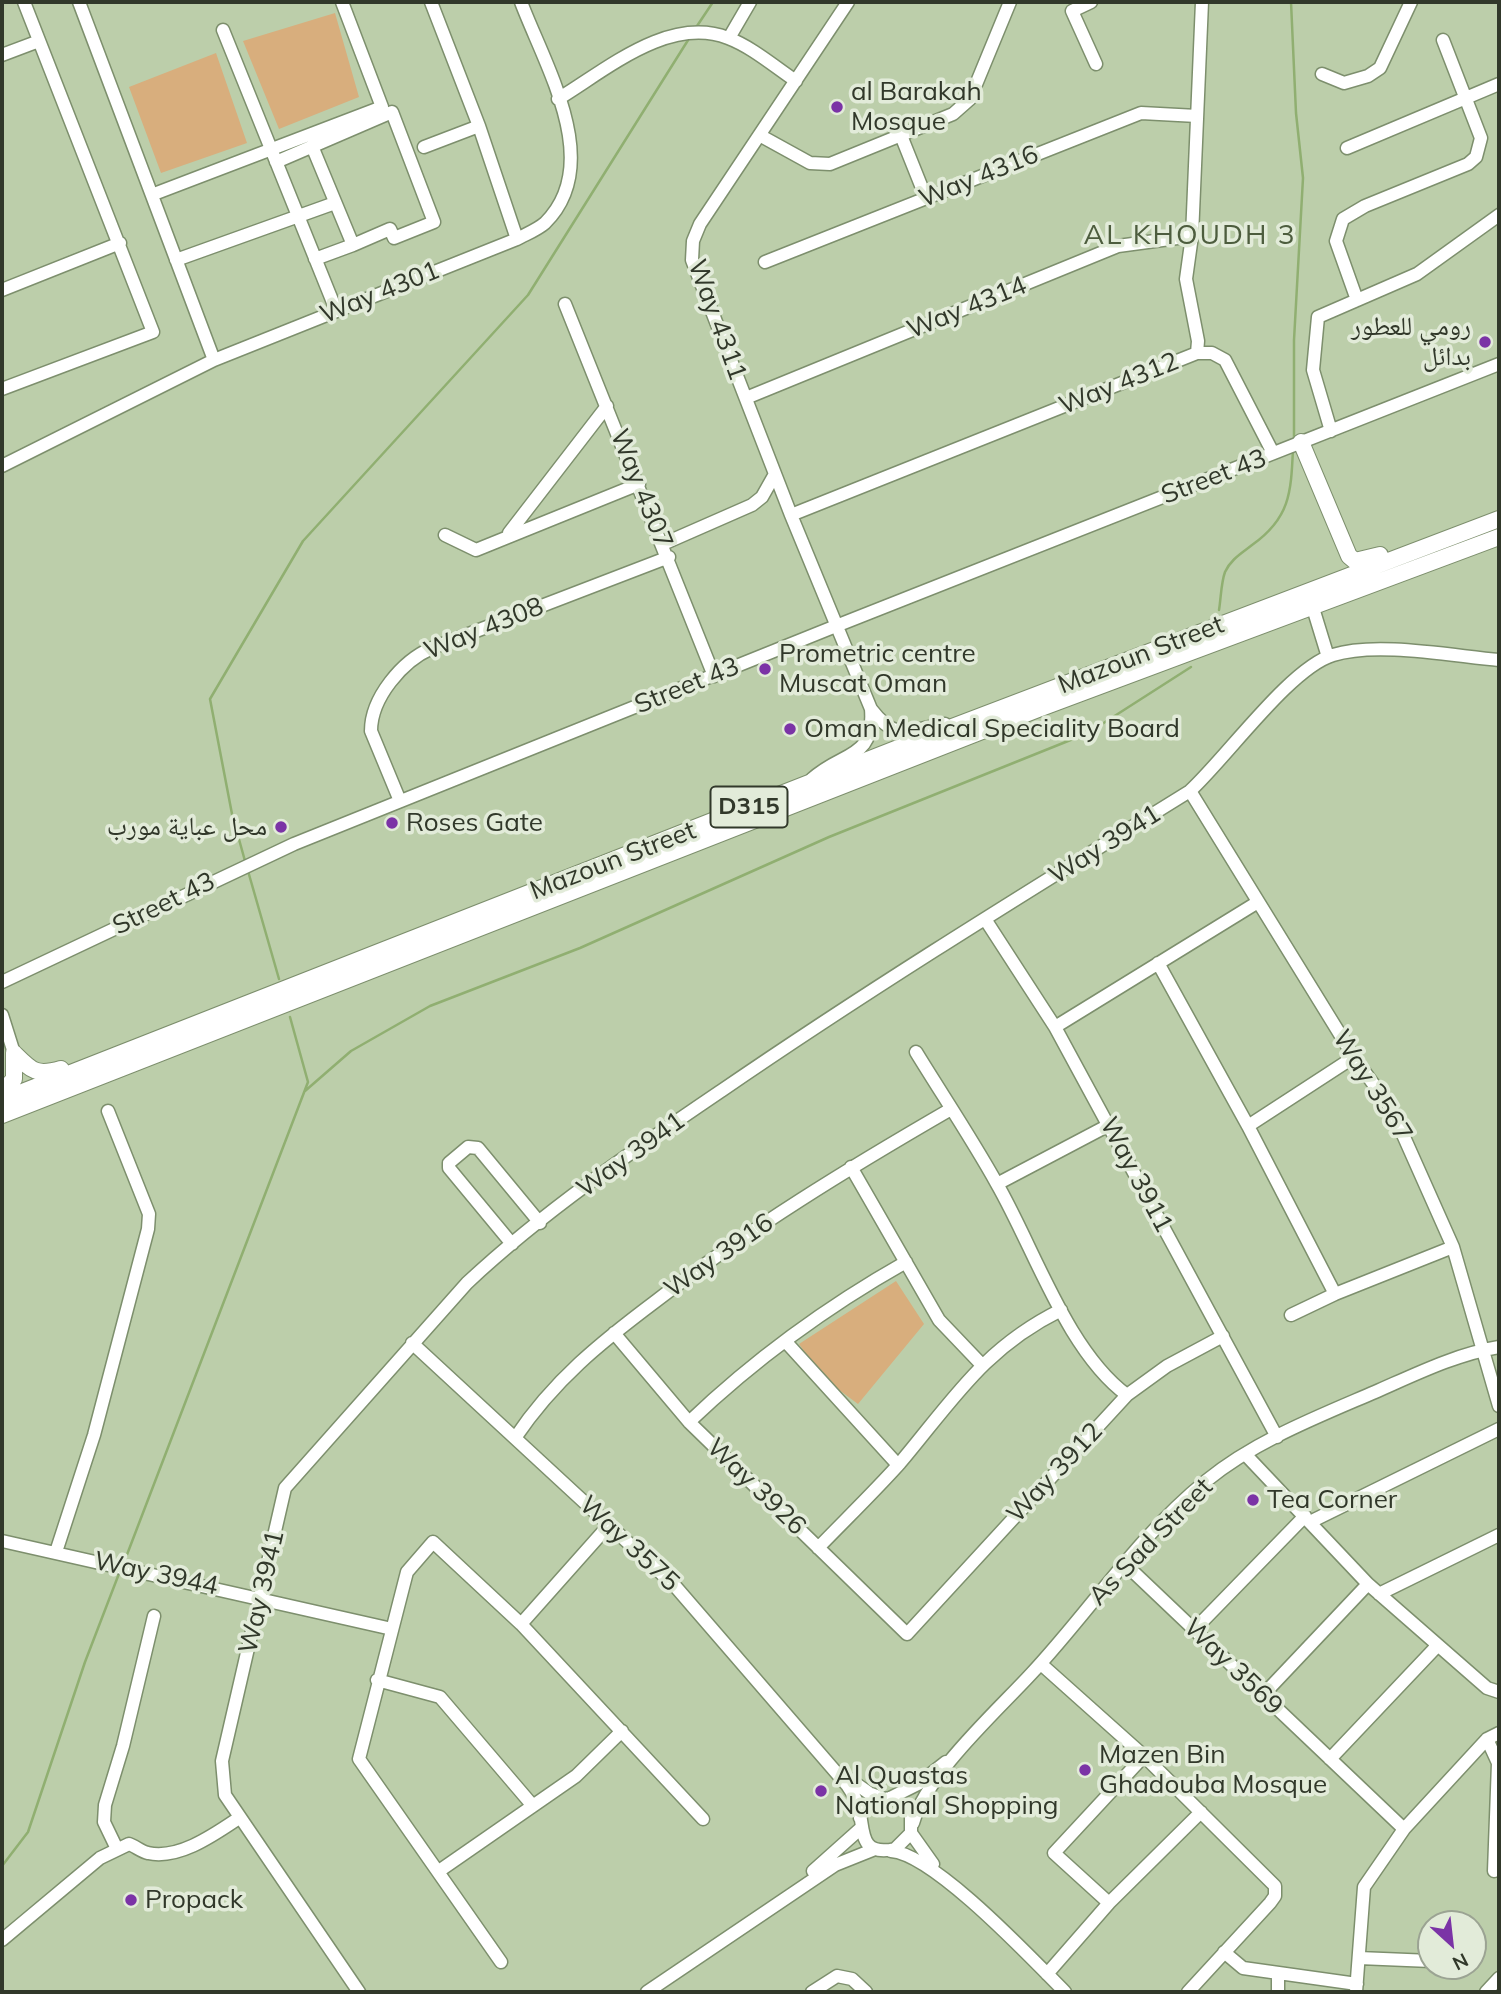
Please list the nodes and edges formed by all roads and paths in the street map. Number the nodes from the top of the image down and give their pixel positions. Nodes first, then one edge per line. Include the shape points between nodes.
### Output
1 (24, 2) edge
2 (79, 2) edge
3 (342, 2) edge
4 (431, 2) edge
5 (521, 2) edge
6 (750, 2) edge
7 (848, 2) edge
8 (1010, 2) edge
9 (1091, 2) edge
10 (1202, 2) edge
11 (1411, 2) edge
12 (223, 30) dead end
13 (729, 38) junction
14 (1443, 40) dead end
15 (39, 41) junction
16 (2, 55) edge
17 (1096, 64) dead end
18 (1322, 74) dead end
19 (796, 80) junction
20 (1499, 84) edge
21 (1466, 97) junction
22 (558, 99) junction
23 (1197, 116) junction
24 (479, 127) junction
25 (900, 133) junction
26 (761, 136) junction
27 (312, 146) junction
28 (424, 147) dead end
29 (1347, 148) dead end
30 (274, 155) junction
31 (153, 194) junction
32 (926, 198) junction
33 (335, 203) junction
34 (1499, 215) edge
35 (298, 216) junction
36 (1192, 236) junction
37 (516, 239) junction
38 (120, 243) junction
39 (353, 245) junction
40 (315, 259) junction
41 (177, 260) junction
42 (765, 262) dead end
43 (2, 290) edge
44 (1357, 300) junction
45 (565, 304) dead end
46 (336, 310) junction
47 (1197, 353) junction
48 (214, 360) junction
49 (1499, 365) edge
50 (2, 389) edge
51 (746, 398) junction
52 (607, 406) junction
53 (1331, 431) junction
54 (1301, 442) junction
55 (1273, 453) junction
56 (2, 466) edge
57 (775, 474) junction
58 (639, 484) junction
59 (791, 515) junction
60 (1499, 519) edge
61 (445, 535) dead end
62 (507, 535) junction
63 (1499, 537) edge
64 (663, 544) junction
65 (669, 557) junction
66 (1313, 608) junction
67 (835, 626) junction
68 (1328, 656) junction
69 (1499, 660) edge
70 (713, 676) junction
71 (871, 709) junction
72 (960, 724) junction
73 (807, 784) junction
74 (1191, 791) junction
75 (400, 801) junction
76 (1258, 902) junction
77 (985, 919) junction
78 (1158, 962) junction
79 (2, 982) edge
80 (2, 1015) edge
81 (1055, 1027) junction
82 (137, 1047) junction
83 (916, 1052) dead end
84 (14, 1053) junction
85 (1354, 1056) junction
86 (2, 1092) edge
87 (2, 1100) edge
88 (951, 1109) junction
89 (108, 1111) dead end
90 (2, 1117) edge
91 (1109, 1125) junction
92 (1248, 1126) junction
93 (852, 1167) junction
94 (998, 1184) junction
95 (540, 1223) junction
96 (512, 1244) junction
97 (1453, 1247) junction
98 (906, 1262) junction
99 (1335, 1294) junction
100 (1061, 1310) junction
101 (1291, 1315) dead end
102 (614, 1333) junction
103 (1223, 1336) junction
104 (786, 1342) junction
105 (412, 1343) junction
106 (1499, 1347) edge
107 (1485, 1349) junction
108 (982, 1364) junction
109 (1127, 1395) junction
110 (1499, 1406) edge
111 (689, 1422) junction
112 (1499, 1429) edge
113 (1277, 1437) junction
114 (515, 1438) junction
115 (1245, 1454) junction
116 (898, 1465) junction
117 (1307, 1519) junction
118 (610, 1525) junction
119 (1499, 1535) edge
120 (2, 1541) edge
121 (818, 1548) junction
122 (57, 1552) junction
123 (1124, 1563) junction
124 (1368, 1584) junction
125 (1380, 1594) junction
126 (261, 1598) junction
127 (154, 1616) dead end
128 (521, 1624) junction
129 (391, 1629) junction
130 (1194, 1630) junction
131 (907, 1634) joint
132 (1438, 1645) junction
133 (1041, 1664) junction
134 (377, 1681) junction
135 (1499, 1692) edge
136 (1263, 1695) junction
137 (622, 1731) junction
138 (1493, 1736) edge
139 (962, 1748) junction
140 (1144, 1756) junction
141 (1330, 1759) junction
142 (829, 1762) junction
143 (886, 1798) junction
144 (533, 1806) junction
145 (1201, 1812) junction
146 (239, 1818) junction
147 (703, 1819) dead end
148 (860, 1823) junction
149 (912, 1828) junction
150 (1404, 1829) junction
151 (117, 1849) junction
152 (881, 1849) junction
153 (439, 1871) junction
154 (1494, 1871) dead end
155 (952, 1885) junction
156 (1110, 1903) junction
157 (767, 1909) junction
158 (2, 1940) edge
159 (1224, 1952) junction
160 (1359, 1958) junction
161 (1417, 1960) edge
162 (500, 1962) dead end
163 (1047, 1974) junction
164 (1278, 1975) junction
165 (1499, 1978) edge
166 (1357, 1988) edge
167 (359, 1992) edge
168 (647, 1992) edge
169 (813, 1992) edge
170 (866, 1992) edge
171 (1065, 1992) edge
172 (1188, 1992) edge
173 (1278, 1992) edge
174 (1486, 1992) edge

1 - 15 street
2 - 31 street
3 - 30 street via 382,107
4 - 24 street
5 - 22 street, Way 4301
6 - 13 street
7 - 19 street, Way 4311
8 - 25 street via 970,99 953,114
9 - 17 street via 1072,12
10 - 23 street, Way 4312
11 - 18 street via 1380,68 1344,83
12 - 30 street
13 - 19 street
13 - 22 street via 706,32 663,39
14 - 21 street
15 - 16 street
15 - 38 street
19 - 26 street, Way 4311
20 - 21 street
21 - 29 street
21 - 44 street via 1481,138 1476,157 1357,209 1341,222 1336,242
22 - 37 street, Way 4301 via 572,149 567,188 542,226
23 - 32 street, Way 4316 via 1141,113
23 - 36 street, Way 4312
24 - 28 street
24 - 37 street
25 - 26 street via 830,164 810,163
25 - 32 street
26 - 51 street, Way 4311 via 700,224 691,250
27 - 30 street
27 - 33 street
27 - 39 street via 392,112 434,222 394,238 390,229
30 - 31 street
30 - 35 street
31 - 41 street
32 - 42 street, Way 4316
33 - 35 street
33 - 39 street
34 - 44 street via 1417,274
35 - 40 street
35 - 41 street
36 - 47 street, Way 4312 via 1186,279
36 - 51 street, Way 4314 via 1118,246
37 - 46 street, Way 4301
38 - 43 street
38 - 50 street via 153,332
39 - 40 street
40 - 46 street
41 - 48 street
44 - 53 street via 1322,313 1316,322 1313,370
45 - 52 street, Way 4307
46 - 48 street, Way 4301
47 - 55 street via 1212,353 1225,360
47 - 59 street, Way 4312
48 - 56 street, Way 4301
49 - 53 street, Street 43
51 - 57 street, Way 4311
52 - 58 street, Way 4307
52 - 62 street
53 - 54 street, Street 43
54 - 55 street, Street 43
54 - 60 main road via 1355,561
55 - 67 street, Street 43
57 - 59 street, Way 4311
57 - 64 street via 752,505
58 - 62 street
58 - 64 street, Way 4307
59 - 67 street, Way 4311
60 - 72 main road, Mazoun Street / D315
61 - 62 street via 475,550
63 - 66 main road, Mazoun Street / D315
64 - 65 street, Way 4307
65 - 70 street, Way 4307
65 - 75 street, Way 4308 via 408,661 371,720 371,732
66 - 68 street
66 - 90 main road, Mazoun Street / D315 via 1038,709
67 - 70 street, Street 43
67 - 71 street, Way 4311
68 - 69 street via 1384,650
68 - 74 street, Way 3941 via 1273,700
70 - 75 street, Street 43
71 - 72 street via 900,732
71 - 73 street via 872,730 864,746
72 - 73 main road, Mazoun Street / D315
73 - 82 main road, Mazoun Street / D315
74 - 76 street, Way 3567
74 - 77 street, Way 3941
75 - 79 street, Street 43 via 246,864
76 - 78 street
76 - 85 street, Way 3567
77 - 81 street, Way 3911
77 - 95 street, Way 3941 via 807,1032 648,1141
78 - 81 street
78 - 92 street
80 - 84 street
81 - 91 street, Way 3911
82 - 84 main road via 43,1074
82 - 87 main road, Mazoun Street / D315
83 - 88 street
84 - 86 main road via 14,1079
85 - 92 street
85 - 97 street, Way 3567 via 1392,1110
88 - 93 street, Way 3916
88 - 94 street
89 - 122 street via 149,1214 148,1229 94,1435
91 - 94 street
91 - 103 street, Way 3911
92 - 99 street
93 - 98 street
93 - 102 street, Way 3916 via 723,1249
94 - 100 street
95 - 96 street, Way 3941
95 - 96 street via 478,1148 468,1147 449,1168
96 - 105 street, Way 3941 via 467,1283
97 - 99 street
97 - 107 street, Way 3567
98 - 104 street via 855,1291
98 - 108 street via 939,1320
99 - 101 street
100 - 108 street via 1009,1340
100 - 109 street via 1101,1372
102 - 111 street, Way 3926
102 - 114 street, Way 3916 via 567,1373
103 - 109 street, Way 3912 via 1167,1366
103 - 113 street, Way 3911
104 - 111 street via 730,1382
104 - 116 street
105 - 114 street, Way 3575
105 - 126 street, Way 3941 via 285,1488
106 - 107 street, As Sad Street
107 - 110 street, Way 3567
107 - 113 street, As Sad Street
108 - 116 street
109 - 131 street, Way 3912
111 - 121 street, Way 3926
112 - 117 street
113 - 115 street, As Sad Street
114 - 118 street, Way 3575
115 - 117 street
115 - 123 street, As Sad Street via 1205,1482
116 - 121 street
117 - 124 street
117 - 130 street
118 - 128 street
118 - 142 street, Way 3575 via 675,1586
119 - 125 street
120 - 122 street, Way 3944
121 - 131 street, Way 3926
122 - 126 street, Way 3944
123 - 130 street, Way 3569
123 - 133 street, As Sad Street
124 - 125 street
124 - 136 street
125 - 132 street
126 - 129 street, Way 3944
126 - 146 street, Way 3941 via 222,1761 225,1795
127 - 151 street via 105,1805 104,1822
128 - 129 street via 432,1542 407,1572
128 - 137 street
129 - 134 street
130 - 136 street, Way 3569
132 - 135 street via 1487,1688
132 - 141 street
133 - 139 street, As Sad Street
133 - 140 street
134 - 144 street via 440,1697
134 - 153 street via 359,1759
136 - 141 street, Way 3569
137 - 144 street via 576,1776
137 - 147 street
138 - 150 street
138 - 154 street via 1498,1763
139 - 143 street, As Sad Street via 918,1784
139 - 149 street, As Sad Street via 928,1792
140 - 145 street
140 - 156 street via 1055,1853
141 - 150 street, Way 3569
142 - 143 street, Way 3575 via 869,1793
142 - 148 street, Way 3575 via 858,1803
143 - 148 street via 868,1805
143 - 149 street via 903,1804
144 - 153 street
145 - 156 street
145 - 159 street via 1276,1891
146 - 151 street via 206,1840 172,1852 148,1853 129,1844
146 - 167 street, Way 3941
148 - 152 street via 867,1843
148 - 157 street
149 - 152 street via 902,1845
149 - 155 street
150 - 160 street via 1364,1887
151 - 158 street
152 - 155 street via 919,1860
152 - 157 street via 835,1865
153 - 162 street
155 - 163 street
156 - 163 street
157 - 168 street
159 - 164 street via 1242,1968
159 - 172 street
160 - 161 street
160 - 166 street
163 - 171 street
164 - 166 street
164 - 173 street
165 - 174 street
169 - 170 street via 837,1976 852,1979

